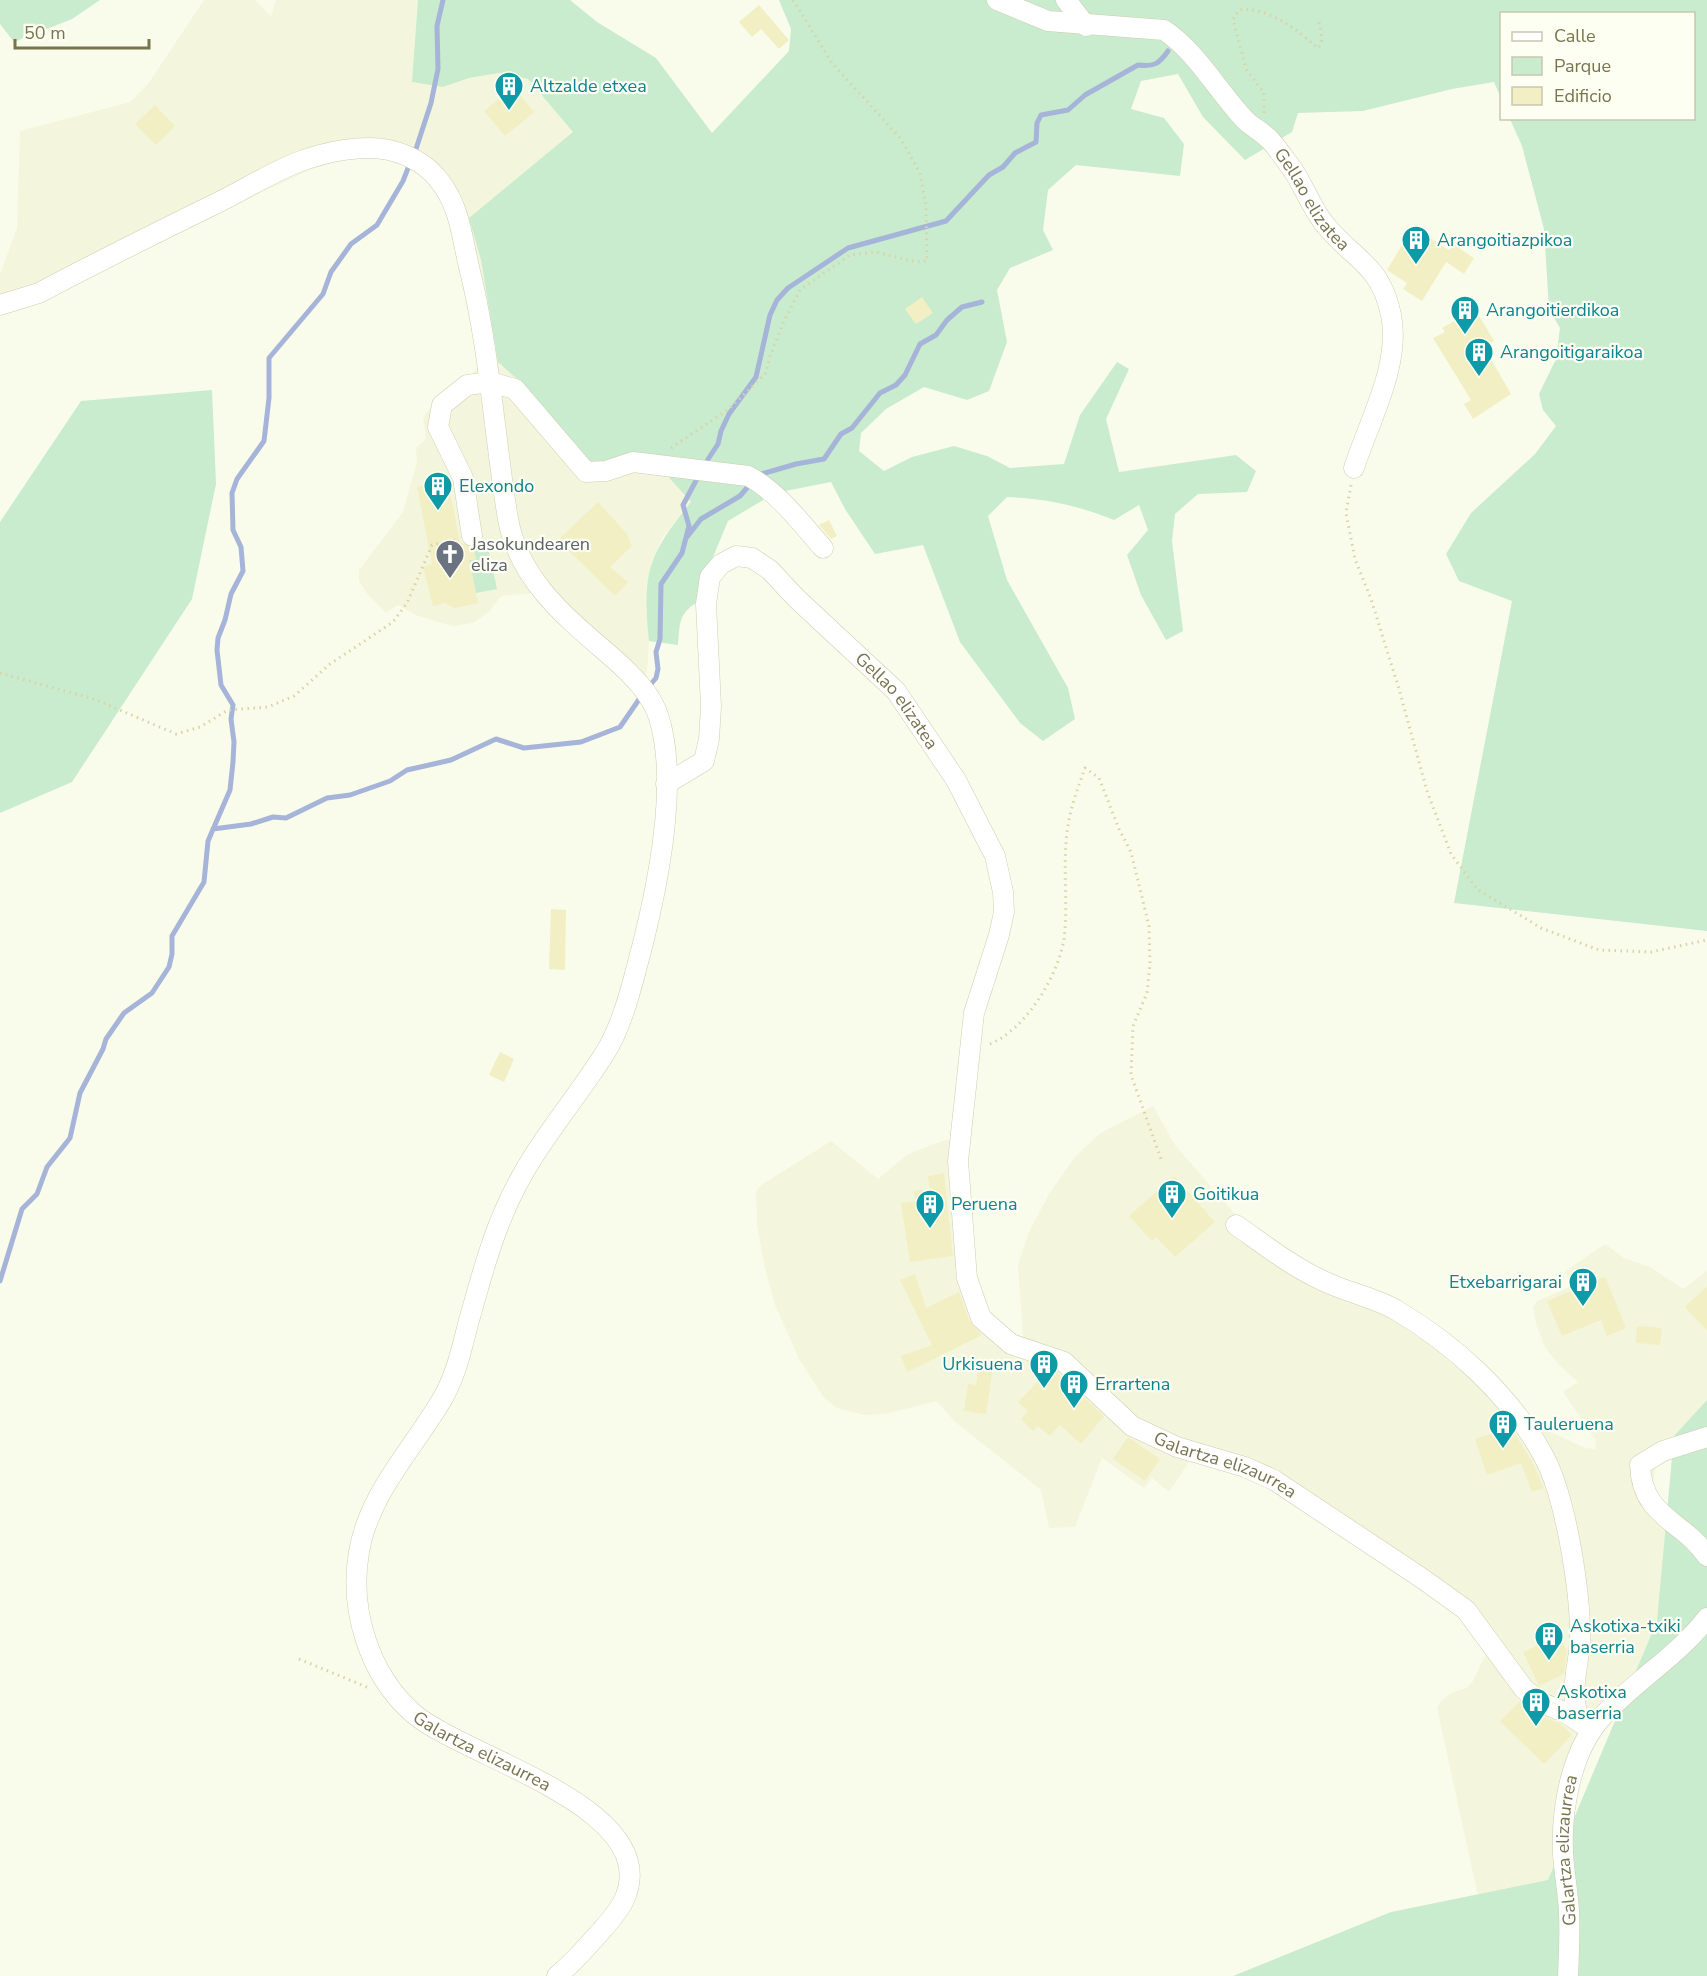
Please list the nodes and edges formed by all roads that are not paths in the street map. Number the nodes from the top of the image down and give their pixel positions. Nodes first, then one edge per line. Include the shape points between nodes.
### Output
1 (997, 0) edge
2 (1066, 0) edge
3 (1086, 26) junction
4 (0, 305) edge
5 (490, 382) junction
6 (1354, 468) road end
7 (472, 536) dead end
8 (823, 548) dead end
9 (666, 784) junction
10 (959, 1148) joint
11 (1236, 1225) dead end
12 (1707, 1437) edge
13 (1707, 1556) edge
14 (1707, 1618) edge
15 (1592, 1730) junction
16 (556, 1976) edge
17 (1568, 1976) edge

1 - 3 street, Gellao elizatea via 1048,21
2 - 3 street
3 - 6 street, Gellao elizatea via 1164,30 1179,40 1248,122 1272,141 1338,240 1375,274 1392,316 1389,373
4 - 5 street, Galartza elizaurrea via 39,293 300,161 349,150 386,149 424,164 444,185 458,214 480,305
5 - 7 street via 468,385 442,405 438,427 463,478
5 - 8 street via 515,389 586,472 606,471 633,462 754,479
5 - 9 street, Galartza elizaurrea via 509,528 524,568 566,617 634,677 658,712
9 - 10 street, Gellao elizatea via 704,761 709,739 706,604 710,577 721,564 736,556 752,558 770,570 896,691 956,780 995,856 1004,892 1004,912 974,1013
9 - 16 street, Galartza elizaurrea via 664,825 651,906 617,1028 608,1050 546,1135 517,1184 490,1243 447,1390 367,1519 356,1579 364,1634 373,1659 394,1694 432,1728 579,1802 620,1840 631,1868 625,1899 599,1934
10 - 15 street, Galartza elizaurrea via 958,1186 967,1278 981,1318 999,1335 1011,1344 1064,1362 1131,1426 1178,1447 1274,1480 1466,1610 1524,1689
11 - 15 street via 1292,1265 1393,1308 1431,1333 1490,1384 1521,1420 1544,1456 1562,1513 1580,1614 1574,1704 1579,1718
12 - 13 street via 1664,1451 1640,1465 1643,1486 1654,1507
14 - 15 street, Galartza elizaurrea via 1681,1646 1625,1693
15 - 17 street, Galartza elizaurrea via 1573,1773 1564,1830

